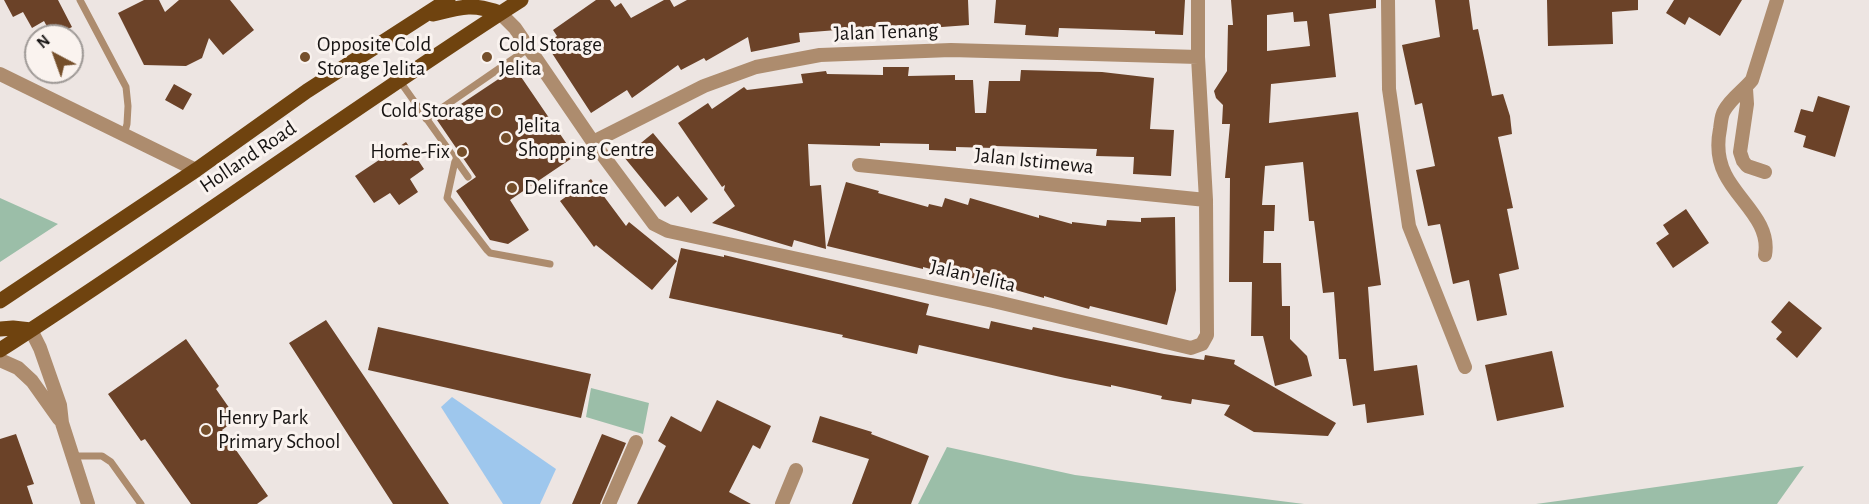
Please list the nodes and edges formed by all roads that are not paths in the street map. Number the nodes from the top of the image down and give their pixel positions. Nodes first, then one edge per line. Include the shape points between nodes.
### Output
1 (80, 0) edge
2 (447, 0) edge
3 (521, 0) edge
4 (1198, 0) edge
5 (1388, 0) edge
6 (1777, 0) edge
7 (500, 14) junction
8 (421, 17) junction
9 (530, 48) junction
10 (1198, 57) junction
11 (0, 74) edge
12 (399, 80) junction
13 (1746, 89) junction
14 (426, 119) junction
15 (124, 135) junction
16 (593, 142) junction
17 (455, 161) junction
18 (859, 165) dead end
19 (196, 170) junction
20 (1765, 172) dead end
21 (468, 177) dead end
22 (1206, 200) junction
23 (1765, 255) dead end
24 (550, 264) dead end
25 (0, 302) edge
26 (0, 329) edge
27 (31, 330) junction
28 (0, 350) edge
29 (0, 360) edge
30 (1466, 367) dead end
31 (62, 423) junction
32 (636, 442) dead end
33 (73, 456) junction
34 (796, 470) dead end
35 (88, 504) edge
36 (141, 504) edge
37 (609, 504) edge
38 (782, 504) edge

1 - 15 lane via 126,87
2 - 8 main road, Holland Road
3 - 7 main road, Holland Road
4 - 10 street, Jalan Jelita
5 - 30 street via 1389,90 1409,226
6 - 13 street via 1752,81
7 - 8 main road via 470,6
7 - 9 street, Jalan Jelita
7 - 12 main road, Holland Road
8 - 19 main road, Holland Road
9 - 14 lane
9 - 16 street, Jalan Jelita
10 - 16 street, Jalan Tenang via 951,50 820,55 756,67 704,86
10 - 22 street, Jalan Jelita
11 - 15 street
12 - 14 lane
12 - 27 main road, Holland Road
13 - 20 street via 1740,152 1747,166
13 - 23 street via 1723,112 1719,158 1724,174 1762,229 1767,244
14 - 17 lane
15 - 19 street
16 - 22 street, Jalan Jelita via 654,224 668,231 1191,348 1202,344 1207,335
17 - 21 lane
17 - 24 lane via 447,198 487,250
18 - 22 street, Jalan Istimewa
19 - 25 main road, Holland Road
26 - 27 main road
27 - 28 main road, Holland Road
27 - 31 street via 60,405
29 - 31 street via 18,368 32,381
31 - 33 street
32 - 37 street
33 - 35 street
33 - 36 lane via 102,456 111,462
34 - 38 street

